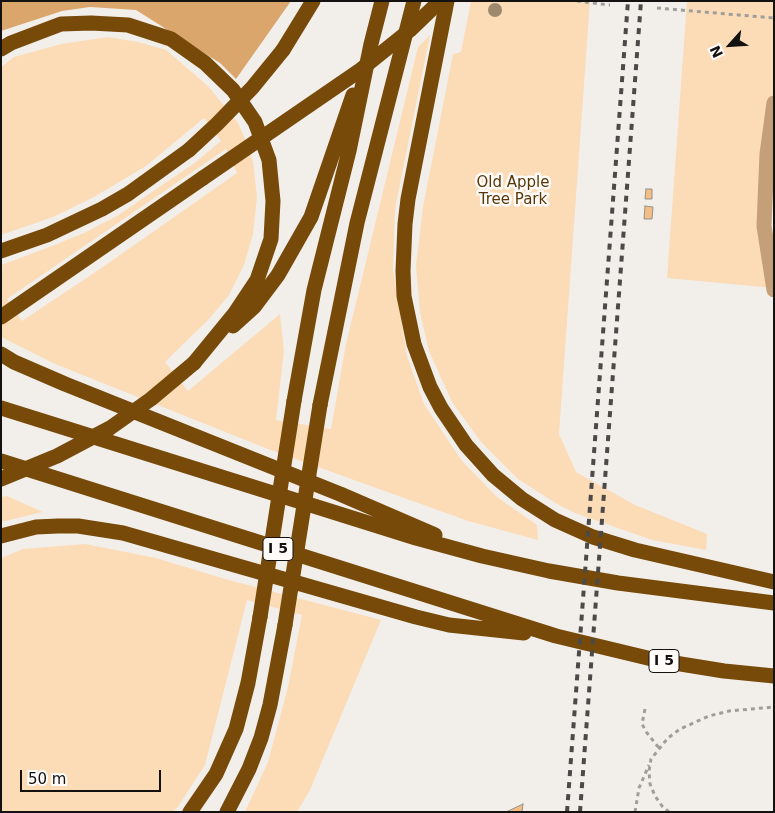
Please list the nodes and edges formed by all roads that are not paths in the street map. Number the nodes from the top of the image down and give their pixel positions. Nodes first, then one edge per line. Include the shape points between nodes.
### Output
1 (313, 1) edge
2 (382, 1) edge
3 (414, 1) edge
4 (440, 1) edge
5 (447, 1) edge
6 (371, 44) junction
7 (1, 49) edge
8 (774, 103) edge
9 (1, 251) edge
10 (774, 290) edge
11 (1, 318) edge
12 (1, 354) edge
13 (194, 363) junction
14 (1, 408) edge
15 (1, 461) edge
16 (1, 479) edge
17 (1, 536) edge
18 (482, 556) junction
19 (774, 582) edge
20 (774, 603) edge
21 (556, 636) junction
22 (774, 676) edge
23 (190, 812) edge
24 (227, 812) edge

1 - 9 highway, bridge via 283,50 252,88 189,150 102,209 47,235
2 - 6 highway
3 - 24 highway, bridge via 357,223 320,405 270,705 249,769
4 - 11 highway, bridge via 359,71
5 - 19 highway via 408,199 403,271 404,296 414,344 441,408 466,445 493,475 522,499 556,520 593,537 635,550
6 - 13 highway via 311,217 278,275 254,307
6 - 23 highway, bridge via 350,151 314,290 248,683 236,730 216,774
7 - 13 highway via 61,24 128,25 170,39 205,63 233,90 255,122 269,160 273,201 271,239 257,280
8 - 10 street via 767,154 764,226
12 - 18 highway via 65,384 340,494
13 - 16 highway, bridge via 110,428 57,456
14 - 18 highway
15 - 21 highway, I 5
17 - 21 highway via 36,527 99,528 144,538 424,619 484,630
18 - 20 highway via 618,583
21 - 22 highway, I 5 via 656,660

